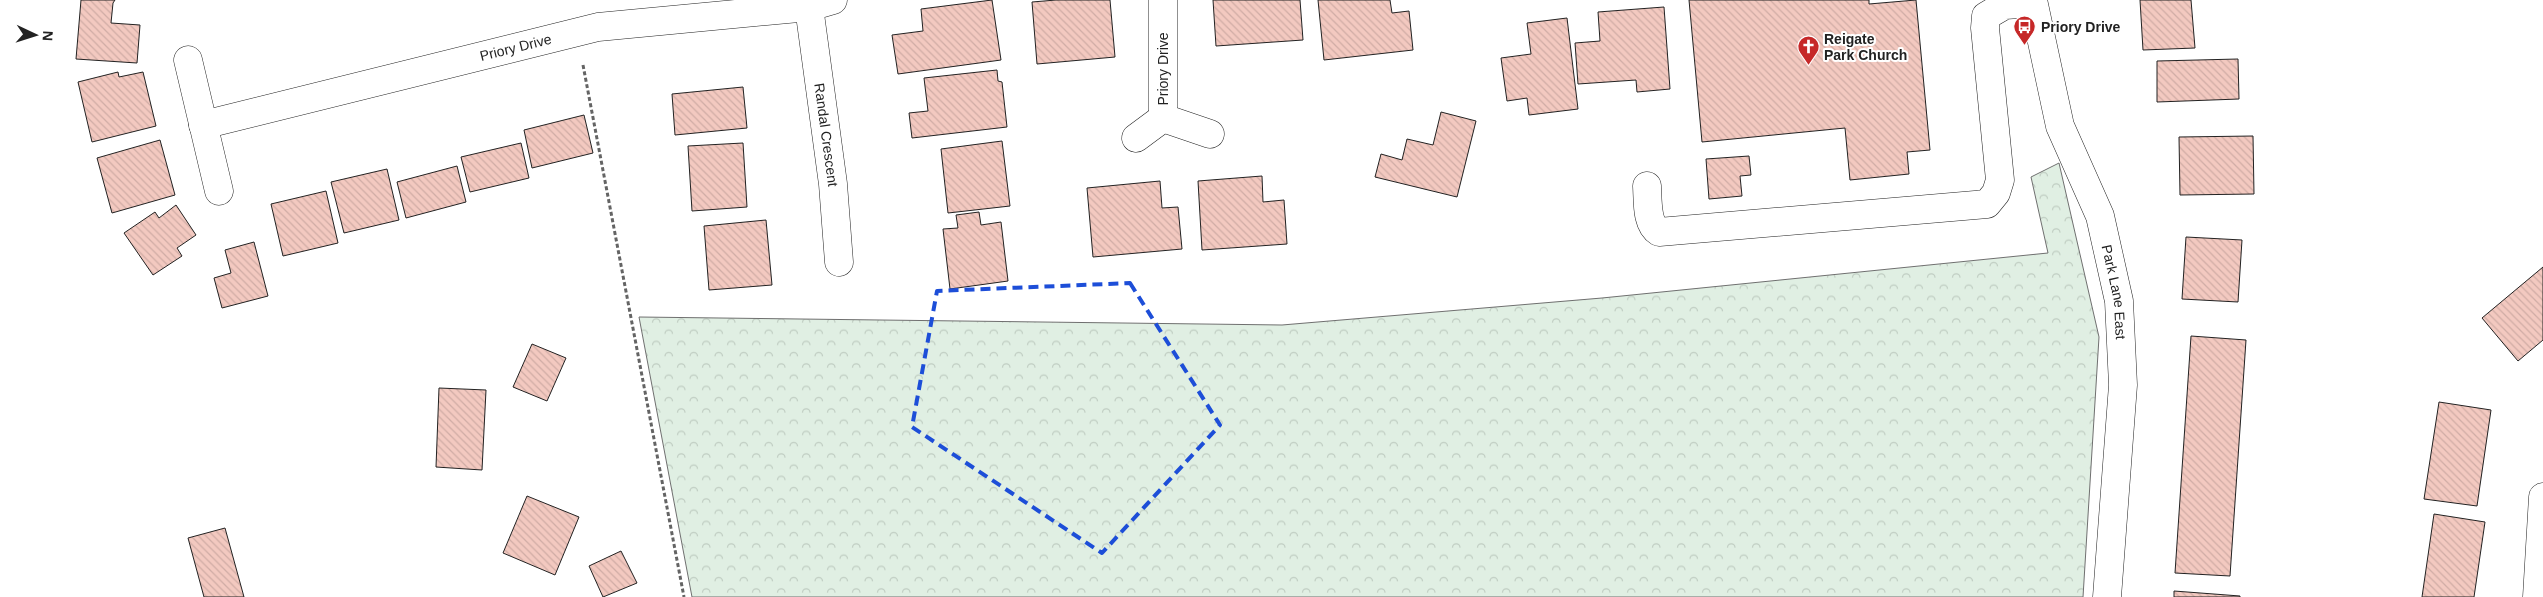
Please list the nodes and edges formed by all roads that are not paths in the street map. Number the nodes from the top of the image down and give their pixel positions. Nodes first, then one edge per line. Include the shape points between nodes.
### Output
1 (1163, 0) edge
2 (2033, 2) edge
3 (821, 3) edge
4 (1982, 8) edge
5 (188, 60) dead end
6 (1162, 118) junction
7 (203, 125) junction
8 (1210, 134) dead end
9 (1136, 138) dead end
10 (1647, 186) dead end
11 (219, 191) dead end
12 (839, 262) dead end
13 (2543, 497) edge
14 (2107, 597) edge
15 (2538, 597) edge

1 - 6 street, Priory Drive
2 - 4 street
2 - 14 street, Park Lane East via 2060,126 2100,216 2119,301 2122,385
3 - 7 street, Priory Drive via 598,27
3 - 12 street, Randal Crescent
4 - 10 street via 2000,180 1996,193 1987,204 1659,232 1653,229
5 - 7 street
6 - 8 street, Priory Drive
6 - 9 street
7 - 11 street
13 - 15 street

